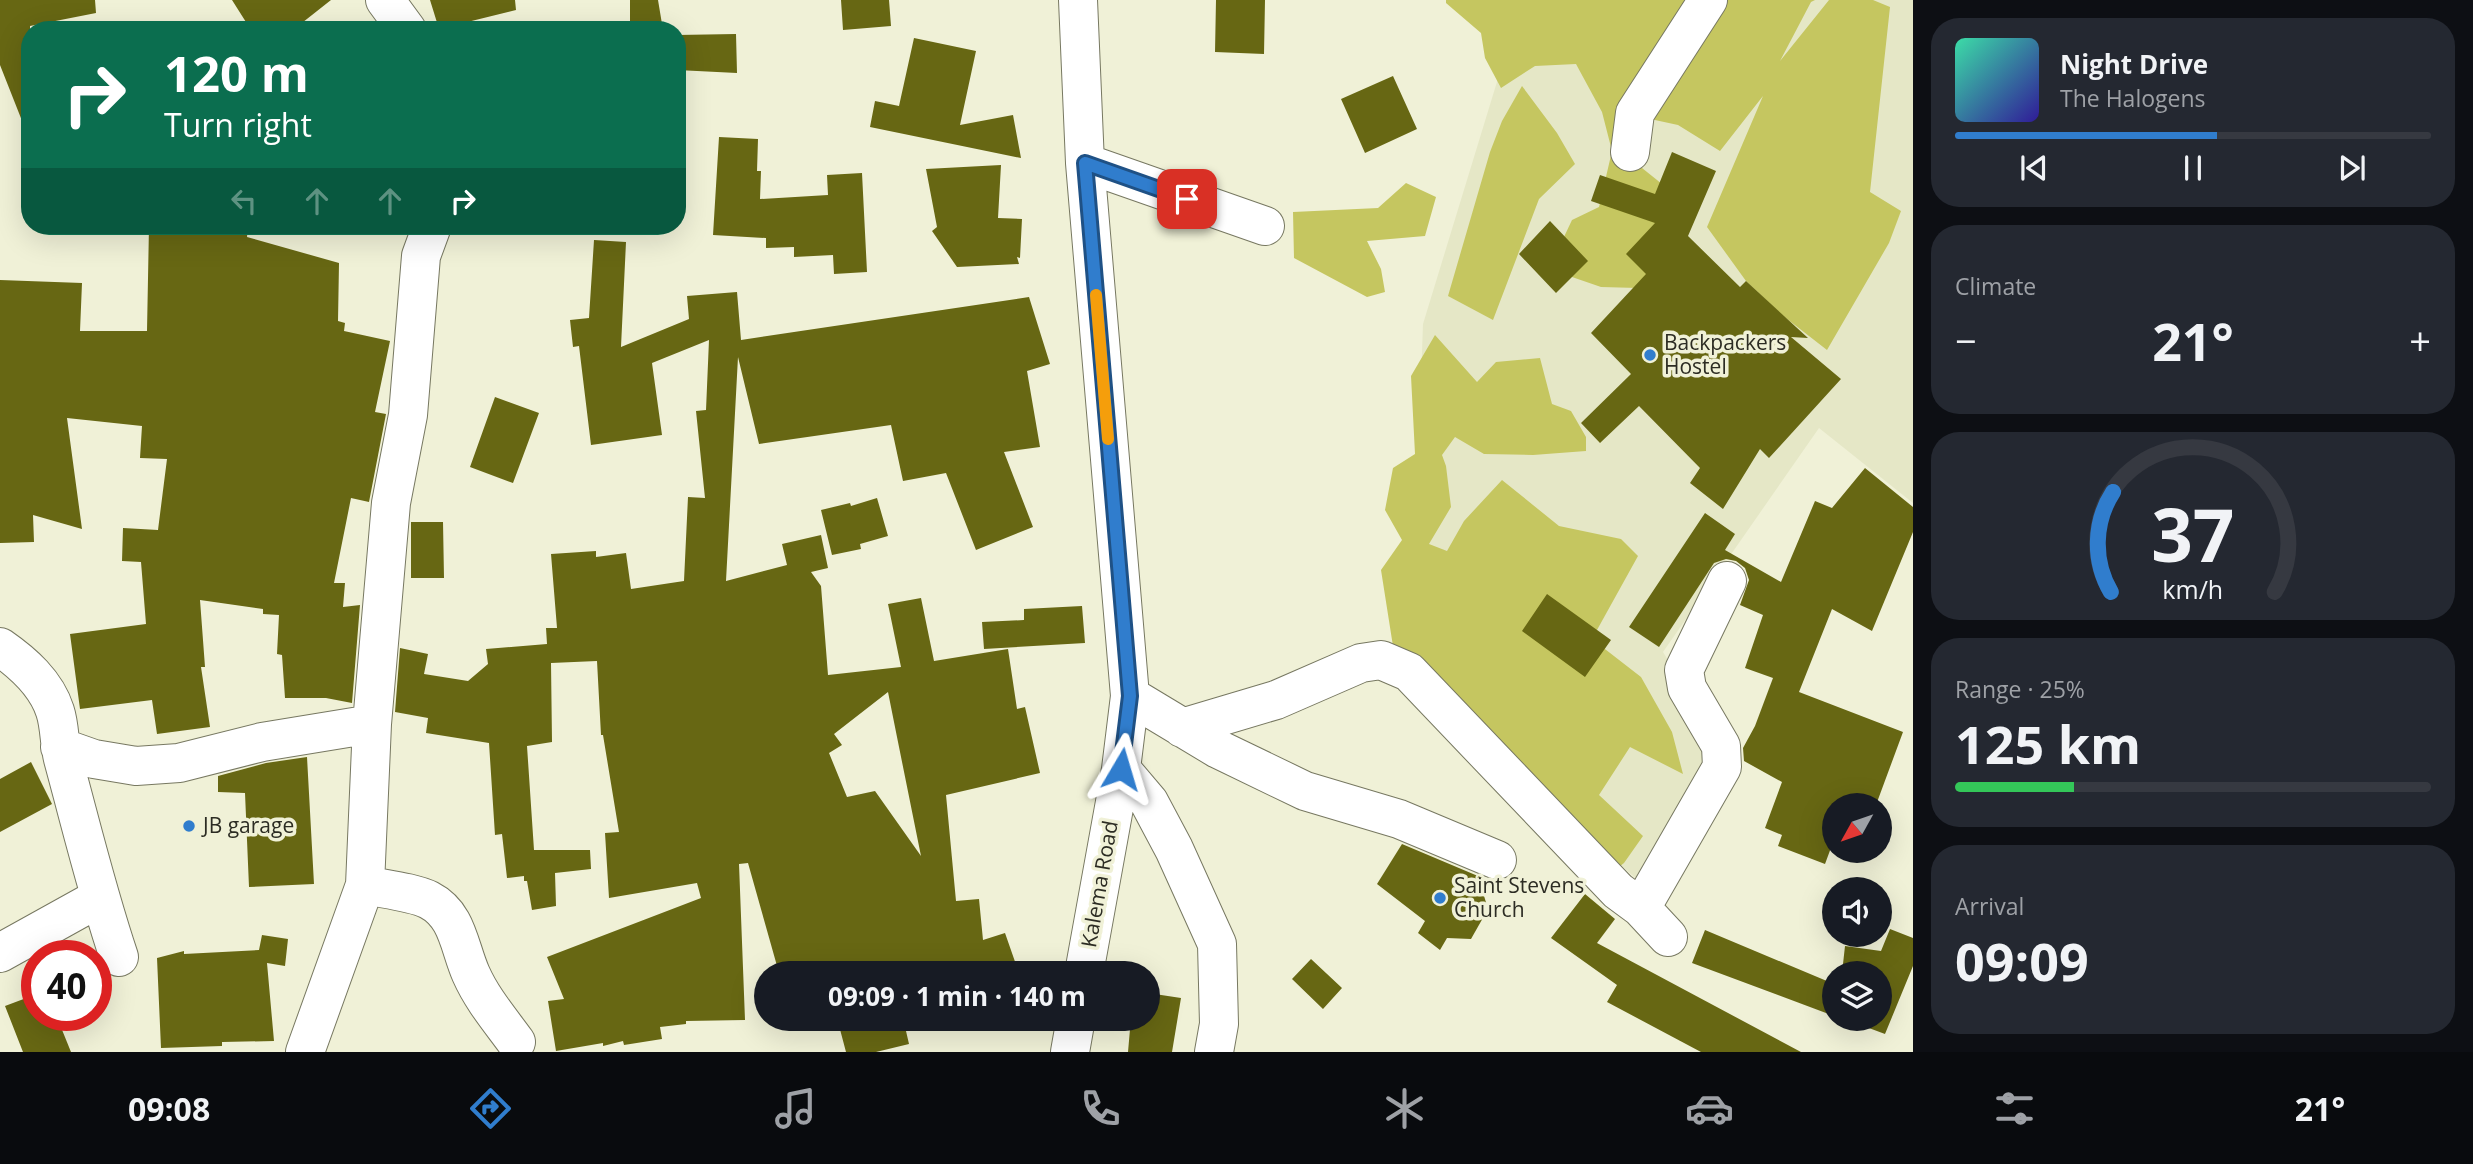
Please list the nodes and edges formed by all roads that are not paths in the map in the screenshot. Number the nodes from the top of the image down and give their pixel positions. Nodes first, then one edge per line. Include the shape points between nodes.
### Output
1 (385, 0) edge
2 (1078, 0) edge
3 (1708, 0) edge
4 (400, 21) edge
5 (1630, 152) dead end
6 (1085, 163) junction
7 (1265, 226) dead end
8 (429, 235) edge
9 (1727, 581) dead end
10 (0, 647) edge
11 (1130, 696) junction
12 (372, 724) junction
13 (1182, 727) junction
14 (61, 747) junction
15 (1121, 769) junction
16 (1497, 860) dead end
17 (365, 885) junction
18 (99, 898) junction
19 (1641, 908) junction
20 (1668, 937) dead end
21 (0, 953) edge
22 (119, 957) dead end
23 (1086, 961) edge
24 (1074, 1031) edge
25 (516, 1042) dead end
26 (305, 1052) edge
27 (1070, 1052) edge
28 (1214, 1052) edge

1 - 4 street
2 - 6 street, Kalema Road
3 - 5 street via 1635,113
6 - 7 street
6 - 11 street, Kalema Road
8 - 12 street via 421,256 408,415 391,503
9 - 19 street via 1684,670 1687,688 1721,746 1722,767
10 - 14 street via 26,666 46,692 56,712
11 - 13 street
11 - 15 street, Kalema Road
12 - 14 street via 262,742 179,763 136,766 93,759
12 - 17 street
13 - 16 street via 1305,791 1399,820
13 - 19 street via 1276,700 1361,663 1381,660 1409,672 1618,891
14 - 18 street
15 - 23 street, Kalema Road
15 - 28 street via 1149,802 1217,944 1219,1024
17 - 25 street via 428,899 444,911 455,927 471,974
17 - 26 street
18 - 21 street
18 - 22 street
19 - 20 street
24 - 27 street

